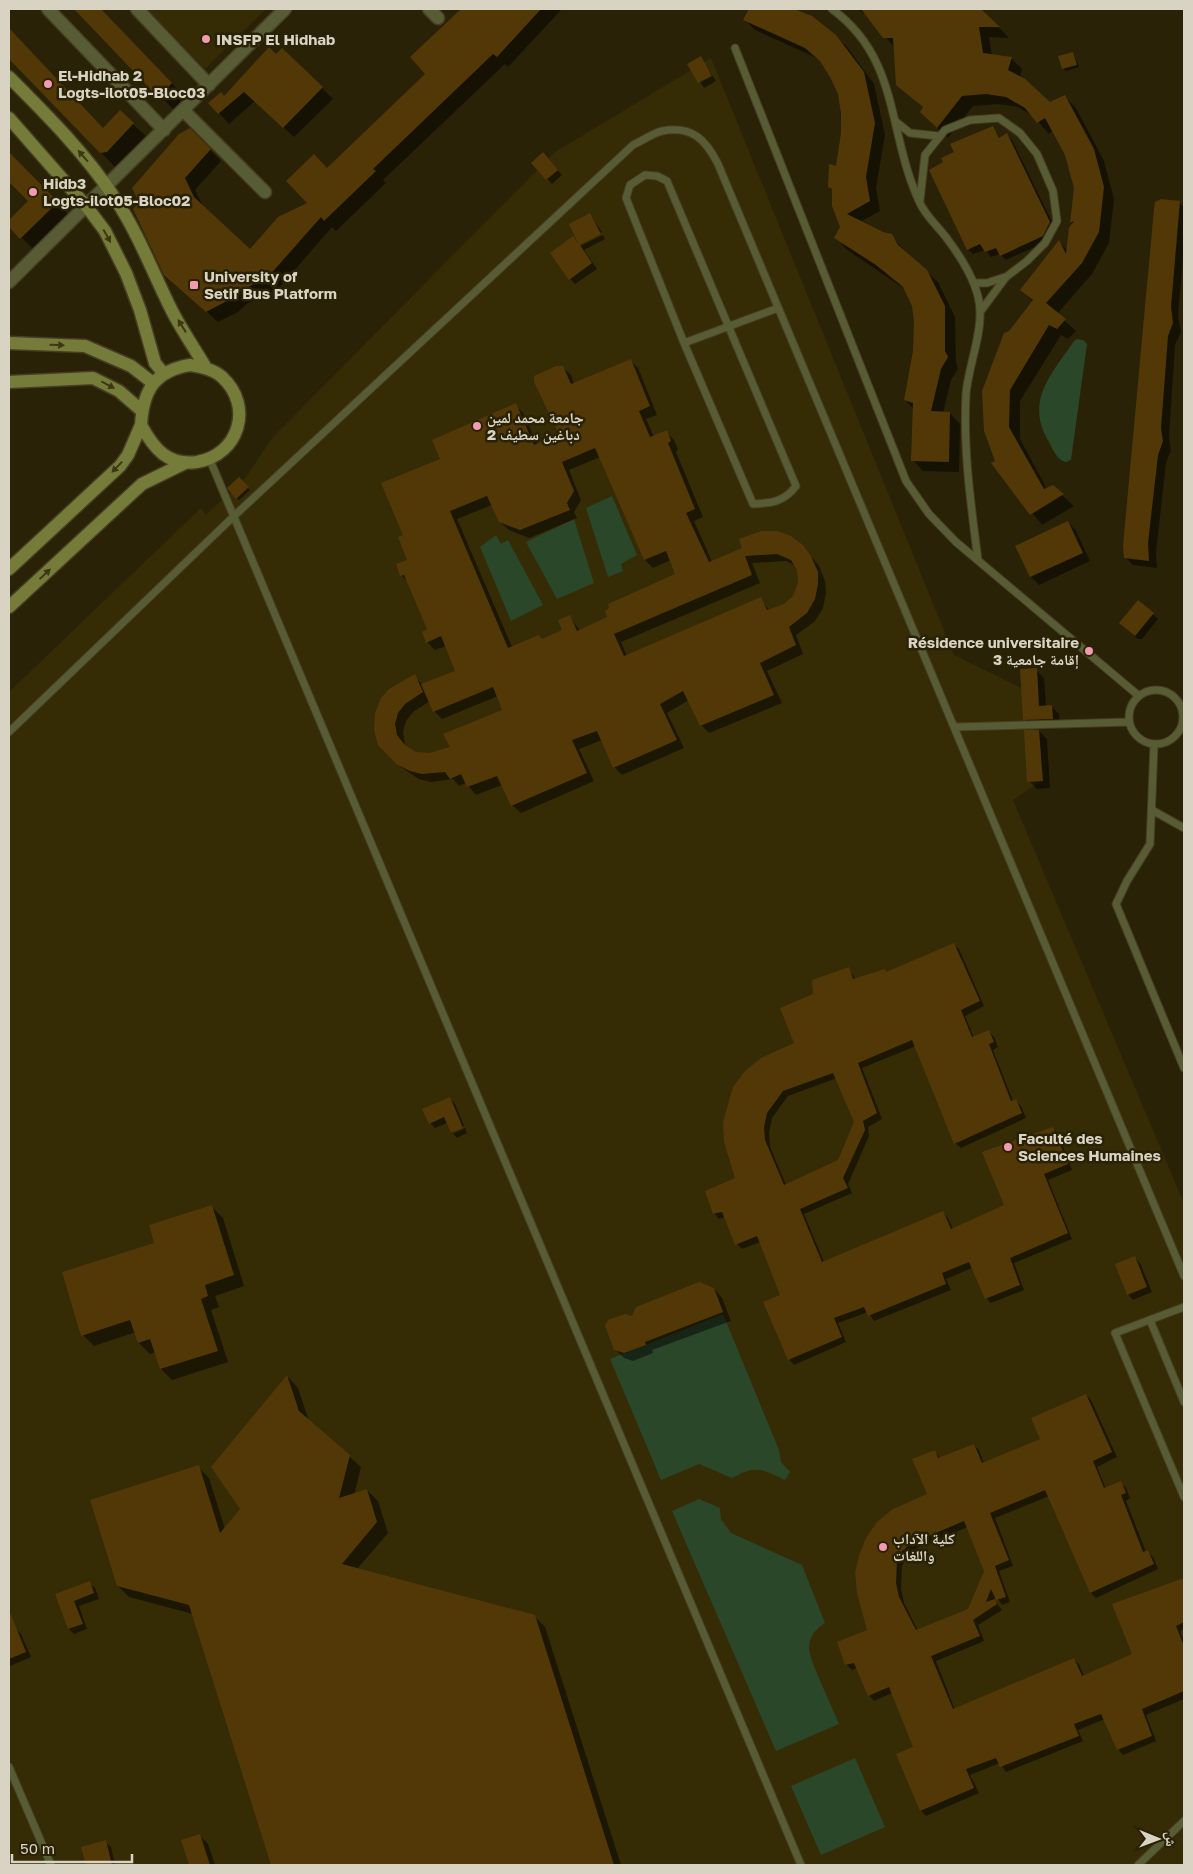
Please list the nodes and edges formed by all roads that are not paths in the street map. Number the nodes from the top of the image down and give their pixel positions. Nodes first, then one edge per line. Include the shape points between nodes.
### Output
1 (48, 9) edge
2 (137, 9) edge
3 (285, 9) edge
4 (832, 9) edge
5 (735, 48) dead end
6 (9, 78) edge
7 (209, 85) junction
8 (183, 110) junction
9 (9, 118) edge
10 (895, 121) junction
11 (164, 130) junction
12 (938, 136) junction
13 (107, 187) junction
14 (266, 192) dead end
15 (919, 202) junction
16 (87, 206) junction
17 (1006, 277) junction
18 (9, 282) edge
19 (974, 283) junction
20 (778, 308) junction
21 (980, 312) junction
22 (729, 326) junction
23 (9, 343) edge
24 (684, 343) junction
25 (206, 368) junction
26 (164, 374) junction
27 (9, 382) edge
28 (153, 383) junction
29 (142, 411) junction
30 (141, 425) junction
31 (210, 460) junction
32 (185, 464) junction
33 (234, 517) junction
34 (978, 560) junction
35 (9, 569) edge
36 (9, 608) edge
37 (1139, 696) junction
38 (1129, 722) junction
39 (954, 727) junction
40 (9, 732) edge
41 (1154, 744) junction
42 (1152, 810) junction
43 (1184, 828) edge
44 (1184, 1068) edge
45 (1184, 1276) edge
46 (1184, 1307) edge
47 (1150, 1320) junction
48 (1184, 1402) edge
49 (1184, 1497) edge
50 (9, 1767) edge
51 (1184, 1821) edge
52 (51, 1865) edge
53 (801, 1865) edge
54 (1138, 1865) edge

1 - 11 street
2 - 7 street
3 - 7 street
4 - 10 lane via 849,21 873,52
5 - 34 lane via 906,481 929,514
13 -> 6 main road via 55,123
7 - 8 street
8 - 11 street
8 - 14 street
9 - 16 main road
10 - 12 lane via 910,133
10 - 15 lane
11 - 13 street
12 - 15 lane via 925,155
12 - 17 lane via 970,120 999,118 1020,133 1037,154 1053,191 1057,221 1045,243
13 - 16 street
25 -> 13 main road via 172,311 137,236
15 - 19 lane via 949,241
16 - 18 street
16 -> 26 main road via 105,231 126,273 155,363
17 - 19 lane
17 - 21 lane
19 - 21 lane
20 - 22 lane
20 - 33 lane via 708,144 689,131 662,131 634,145
20 - 39 lane
21 - 34 lane via 967,391 965,428
22 - 24 lane
22 - 24 lane via 668,181 657,176 645,176 630,185 626,198
22 - 24 lane via 796,486 788,497 773,503 754,504
23 -> 28 main road via 85,346 131,366
25 - 26 main road via 190,365
25 - 31 main road via 221,376 239,404 239,421 234,437
26 - 28 main road
27 -> 29 main road via 93,378 119,391
28 - 29 main road
29 - 30 main road
30 - 32 main road via 158,452
30 -> 35 main road via 120,466
31 - 32 main road
31 - 33 lane
36 -> 32 main road via 142,484
33 - 40 lane
33 - 53 lane
34 - 37 lane
37 - 38 lane via 1130,708
37 - 41 lane via 1155,689 1164,690 1183,708 1184,718 1178,734 1171,740
38 - 39 lane
38 - 41 lane via 1138,738
39 - 45 lane
41 - 42 lane
42 - 43 lane
42 - 44 lane via 1150,844 1116,904
46 - 47 lane
47 - 48 lane
47 - 49 lane via 1115,1333
50 - 52 lane
51 - 54 lane

